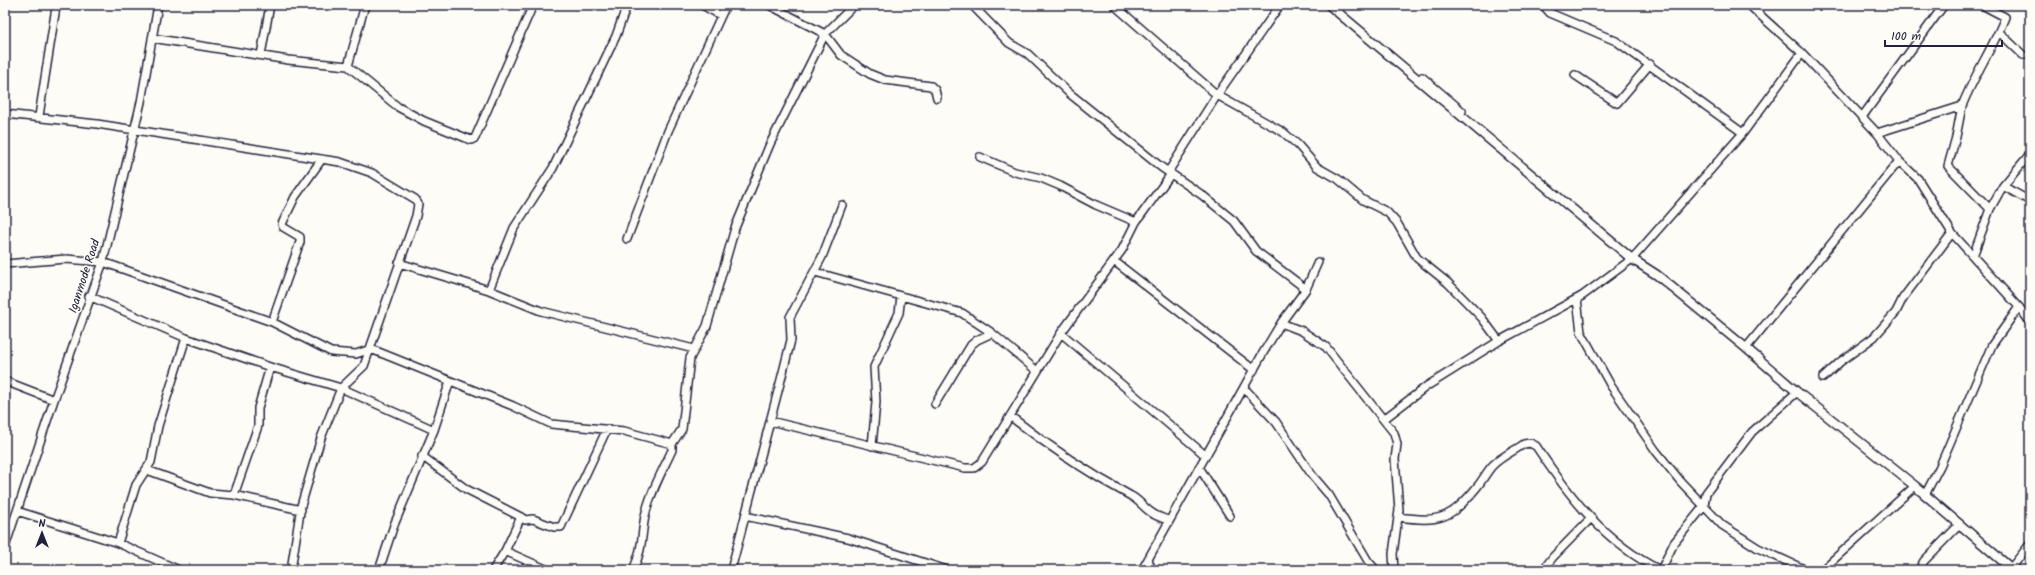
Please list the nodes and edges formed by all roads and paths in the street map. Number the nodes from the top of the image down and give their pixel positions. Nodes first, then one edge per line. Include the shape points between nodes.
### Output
1 (158, 5) edge
2 (270, 5) edge
3 (365, 5) edge
4 (533, 5) edge
5 (627, 5) edge
6 (702, 5) edge
7 (726, 5) edge
8 (769, 5) edge
9 (854, 5) edge
10 (972, 5) edge
11 (1114, 5) edge
12 (1280, 5) edge
13 (1329, 5) edge
14 (1543, 5) edge
15 (1749, 5) edge
16 (1944, 5) edge
17 (1982, 5) edge
18 (56, 7) dead end
19 (720, 15) junction
20 (1999, 32) junction
21 (825, 34) junction
22 (152, 38) junction
23 (1802, 53) junction
24 (261, 55) junction
25 (2023, 55) dead end
26 (1650, 64) junction
27 (348, 66) junction
28 (1575, 75) dead end
29 (1422, 77) dead end
30 (1217, 95) junction
31 (937, 98) dead end
32 (1962, 106) junction
33 (5, 114) edge
34 (39, 116) junction
35 (1862, 118) junction
36 (134, 131) junction
37 (1743, 133) junction
38 (1877, 133) junction
39 (2030, 154) edge
40 (980, 157) dead end
41 (322, 160) junction
42 (1899, 161) junction
43 (1171, 174) junction
44 (2003, 186) junction
45 (2030, 201) edge
46 (842, 204) dead end
47 (1990, 209) junction
48 (1136, 222) junction
49 (1952, 233) junction
50 (626, 239) dead end
51 (1973, 256) junction
52 (1632, 259) junction
53 (1114, 261) junction
54 (103, 262) junction
55 (1318, 262) dead end
56 (399, 263) junction
57 (5, 264) edge
58 (815, 272) junction
59 (1306, 289) junction
60 (489, 290) junction
61 (89, 296) junction
62 (901, 296) junction
63 (1577, 299) junction
64 (2020, 307) junction
65 (272, 322) junction
66 (1281, 322) junction
67 (2030, 322) edge
68 (992, 333) junction
69 (1061, 333) junction
70 (186, 338) junction
71 (1499, 341) junction
72 (1746, 348) junction
73 (371, 349) junction
74 (694, 349) junction
75 (270, 367) junction
76 (1254, 370) junction
77 (1037, 372) junction
78 (1823, 378) dead end
79 (450, 380) junction
80 (5, 381) edge
81 (341, 388) junction
82 (1244, 388) junction
83 (1796, 392) junction
84 (54, 400) junction
85 (935, 404) dead end
86 (1010, 416) junction
87 (1384, 419) junction
88 (770, 422) junction
89 (434, 430) junction
90 (607, 430) junction
91 (672, 444) junction
92 (872, 446) junction
93 (1205, 455) junction
94 (422, 456) junction
95 (1199, 467) junction
96 (147, 470) junction
97 (1915, 486) junction
98 (234, 495) junction
99 (1924, 495) junction
100 (1704, 506) junction
101 (301, 510) junction
102 (17, 511) junction
103 (745, 516) junction
104 (1230, 516) dead end
105 (521, 517) junction
106 (1398, 518) junction
107 (1590, 519) junction
108 (1169, 521) junction
109 (1960, 524) junction
110 (118, 543) junction
111 (2030, 544) edge
112 (5, 547) edge
113 (505, 551) junction
114 (1148, 560) junction
115 (1545, 569) edge
116 (2012, 569) edge
117 (179, 570) edge
118 (291, 570) edge
119 (379, 570) edge
120 (493, 570) edge
121 (548, 570) edge
122 (633, 570) edge
123 (732, 570) edge
124 (947, 570) edge
125 (1142, 570) edge
126 (1152, 570) edge
127 (1376, 570) edge
128 (1394, 570) edge
129 (1661, 570) edge
130 (1806, 570) edge
131 (1822, 570) edge
132 (1919, 570) edge

1 - 22 street, Iganmode Road
2 - 24 street
3 - 27 street
4 - 27 street via 475,138 471,140 424,121 398,107
5 - 60 street via 616,36 553,168 514,228
6 - 19 street
7 - 19 street
8 - 21 street
9 - 21 street
10 - 43 street via 1009,43 1028,54 1069,93
11 - 30 street
12 - 30 street
13 - 52 street
14 - 26 street via 1550,12 1616,41
15 - 23 street
16 - 35 street
17 - 20 street via 2005,17
18 - 34 street
19 - 50 street via 668,131
20 - 25 street
20 - 32 street via 1968,89
21 - 31 street via 841,55 870,74 885,80 931,86
21 - 74 street via 770,144 735,228 707,326
22 - 24 street
22 - 36 street, Iganmode Road
23 - 35 street
23 - 37 street
24 - 27 street
26 - 28 street via 1617,103
26 - 37 street
29 - 52 street
30 - 43 street via 1170,169
30 - 71 street via 1283,132 1316,167 1338,179 1363,200 1387,212 1397,223 1417,258 1448,284 1485,322
32 - 38 street
32 - 47 street via 1948,166
33 - 34 street
34 - 36 street
35 - 38 street
36 - 41 street
36 - 54 street, Iganmode Road
37 - 52 street
38 - 42 street
39 - 44 street
40 - 48 street via 1015,172 1041,178
41 - 56 street via 351,164 363,169 415,199 418,210
41 - 65 street via 283,220 283,227 300,237 300,242
42 - 49 street via 1918,179
42 - 72 street
43 - 48 street
43 - 59 street via 1234,221 1256,251
44 - 45 street
44 - 47 street
46 - 58 street
47 - 51 street
48 - 53 street
49 - 51 street
49 - 78 street via 1903,298 1896,312 1874,337
51 - 64 street
52 - 63 street
52 - 72 street via 1657,275
53 - 69 street
53 - 76 street
54 - 57 street via 66,260
54 - 61 street, Iganmode Road
54 - 65 street
55 - 59 street
56 - 60 street
56 - 73 street
58 - 62 street
58 - 88 street via 790,318 791,340
59 - 66 street
60 - 74 street via 541,311
61 - 70 street
61 - 84 street, Iganmode Road
62 - 68 street via 962,313
62 - 92 street via 899,313 874,367 876,402
63 - 71 street
63 - 100 street via 1581,332 1611,386 1656,451
64 - 67 street
64 - 99 street via 1992,345 1940,466
65 - 73 street via 331,352 356,354
66 - 76 street
66 - 87 street via 1302,331 1326,347
68 - 77 street
68 - 85 street via 970,345
69 - 77 street
69 - 93 street
70 - 75 street
70 - 96 street
71 - 87 street via 1427,386
72 - 83 street
73 - 79 street
73 - 81 street via 364,366
74 - 91 street via 690,358 682,429
75 - 81 street
75 - 98 street via 258,408 258,426
76 - 82 street
77 - 86 street
79 - 89 street
79 - 90 street via 550,424
80 - 84 street
81 - 89 street
81 - 101 street via 321,438
82 - 93 street
82 - 127 street via 1276,422 1312,475 1329,495
83 - 97 street
83 - 100 street via 1752,432 1706,493
84 - 102 street, Iganmode Road
86 - 92 street via 982,462 974,468
86 - 108 street via 1048,446 1113,488 1132,497 1152,514
87 - 106 street via 1394,433 1397,444 1395,459
88 - 92 street
88 - 103 street
89 - 94 street
90 - 91 street via 624,431
90 - 105 street via 561,527
91 - 122 street via 672,450 652,493 639,556
93 - 95 street
94 - 105 street via 466,489
94 - 119 street
95 - 104 street
95 - 108 street
96 - 98 street via 210,493
96 - 110 street via 136,485
97 - 99 street
97 - 131 street
98 - 101 street
99 - 109 street
100 - 129 street via 1674,543
100 - 130 street via 1722,525 1758,548
101 - 118 street
102 - 110 street
102 - 112 street, Iganmode Road
103 - 123 street
103 - 124 street via 848,538
105 - 113 street
106 - 107 street via 1439,519 1455,510 1495,463 1524,444 1530,443 1536,446
106 - 128 street via 1393,554
107 - 115 street
107 - 129 street via 1639,560
108 - 114 street
109 - 116 street
109 - 132 street via 1924,560
110 - 117 street
111 - 116 street
113 - 120 street
113 - 121 street
114 - 125 street
114 - 126 street

